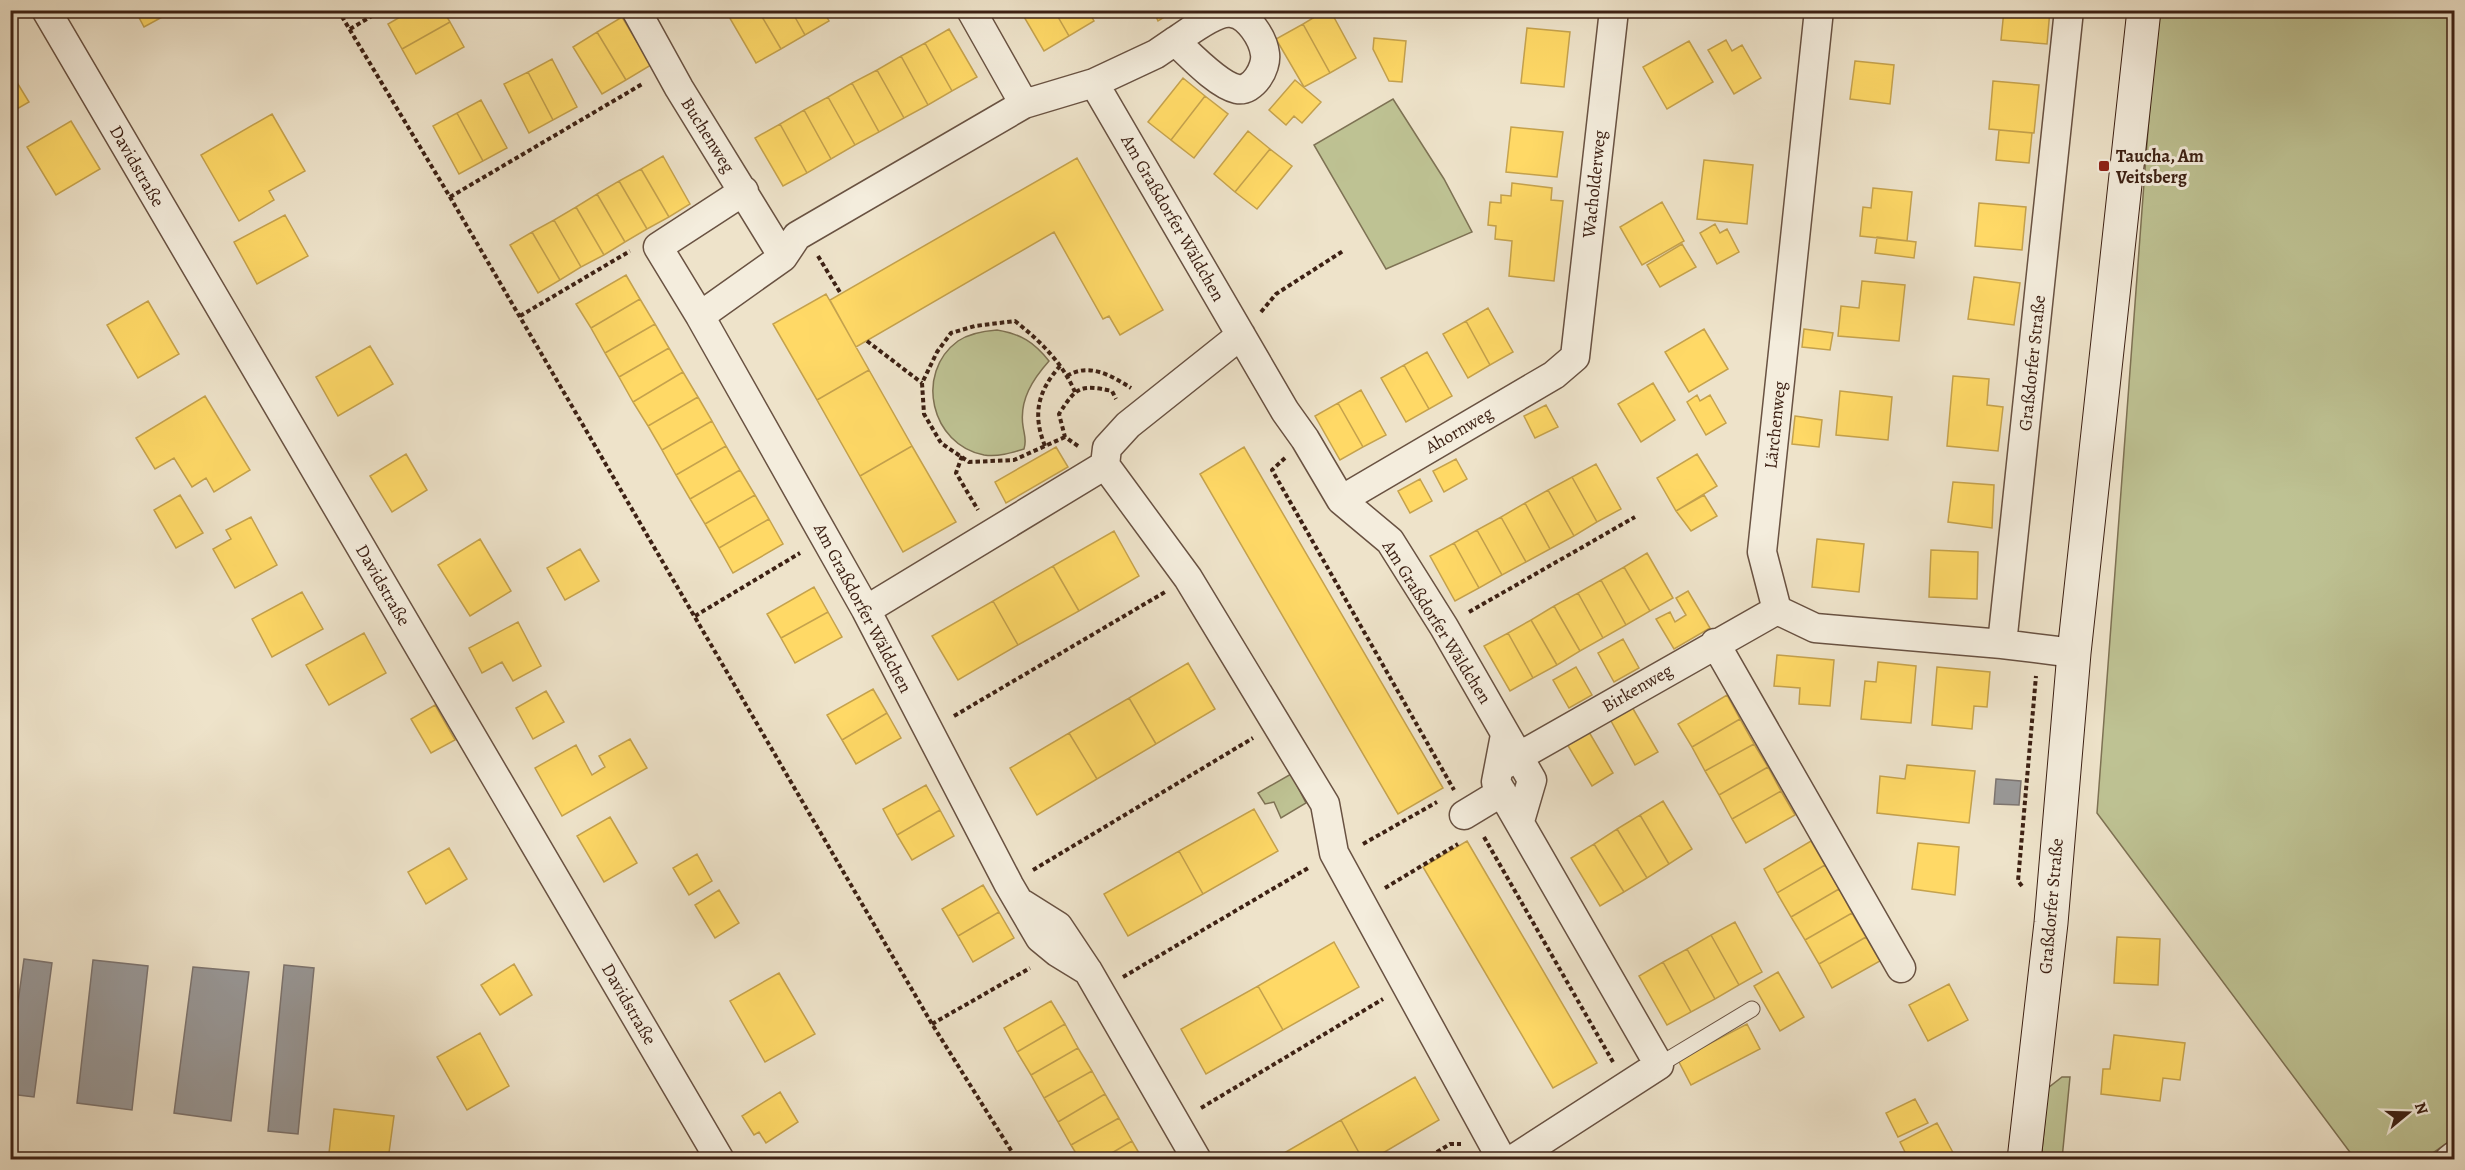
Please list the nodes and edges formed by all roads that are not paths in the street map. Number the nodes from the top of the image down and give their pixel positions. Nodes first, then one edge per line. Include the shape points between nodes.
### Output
1 (46, 10) edge
2 (636, 10) edge
3 (971, 10) edge
4 (1614, 10) edge
5 (1819, 10) edge
6 (2069, 10) edge
7 (2144, 10) edge
8 (1175, 41) dead end
9 (1094, 83) junction
10 (1024, 104) junction
11 (744, 191) junction
12 (783, 257) junction
13 (700, 316) junction
14 (1241, 335) junction
15 (1575, 357) joint
16 (1105, 465) junction
17 (1341, 500) junction
18 (866, 610) junction
19 (1777, 610) junction
20 (1715, 644) junction
21 (2002, 644) junction
22 (2074, 653) junction
23 (1506, 763) junction
24 (1461, 815) road end
25 (1520, 821) junction
26 (1015, 894) junction
27 (1901, 968) dead end
28 (1094, 981) junction
29 (1752, 1009) dead end
30 (1659, 1065) junction
31 (2454, 1156) edge
32 (720, 1160) edge
33 (1197, 1160) edge
34 (1502, 1160) edge
35 (1512, 1160) edge
36 (2024, 1160) edge
37 (2449, 1160) edge

1 - 32 street, Davidstraße
2 - 11 street, Buchenweg
3 - 10 street
4 - 15 street, Wacholderweg
5 - 19 street, Lärchenweg via 1762,552
6 - 21 street, Graßdorfer Straße
7 - 22 street, Graßdorfer Straße
8 - 9 street
9 - 10 street
9 - 14 street, Am Graßdorfer Wäldchen
10 - 12 street via 797,236
11 - 12 street, Buchenweg
11 - 13 street, Am Graßdorfer Wäldchen via 658,247
12 - 13 street
13 - 18 street, Am Graßdorfer Wäldchen
14 - 16 street via 1128,425 1107,448
14 - 17 street, Am Graßdorfer Wäldchen
15 - 17 street, Ahornweg via 1554,375
16 - 18 street
16 - 34 street via 1188,578 1325,804 1336,856
17 - 23 street, Am Graßdorfer Wäldchen via 1390,541 1444,627
18 - 26 street, Am Graßdorfer Wäldchen
19 - 20 street, Birkenweg
19 - 21 street via 1815,628
20 - 23 street, Birkenweg
20 - 27 street
21 - 22 street
22 - 36 street, Graßdorfer Straße via 2051,923
23 - 24 street, Birkenweg
23 - 25 street, Am Graßdorfer Wäldchen
23 - 25 street, Am Graßdorfer Wäldchen via 1532,780
25 - 30 street, Am Graßdorfer Wäldchen
26 - 28 street, Am Graßdorfer Wäldchen via 1058,926
26 - 28 street, Am Graßdorfer Wäldchen via 1040,938
28 - 33 street, Am Graßdorfer Wäldchen
29 - 30 lane
30 - 35 street
31 - 37 street

